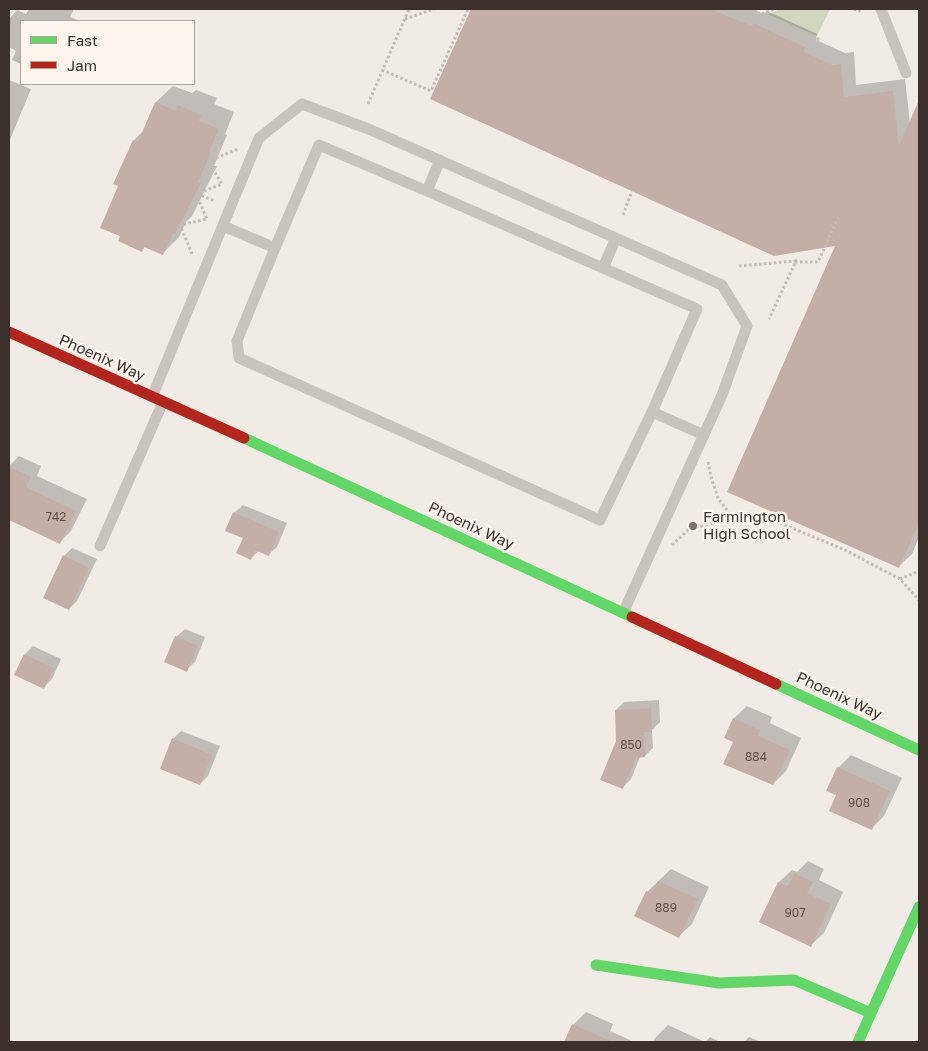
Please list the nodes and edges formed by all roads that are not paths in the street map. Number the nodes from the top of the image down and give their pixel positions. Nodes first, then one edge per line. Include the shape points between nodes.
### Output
1 (881, 9) edge
2 (906, 73) dead end
3 (440, 160) junction
4 (426, 191) junction
5 (223, 226) junction
6 (616, 238) junction
7 (275, 248) junction
8 (602, 268) junction
9 (9, 332) edge
10 (152, 396) junction
11 (164, 402) junction
12 (652, 412) junction
13 (704, 435) junction
14 (100, 546) dead end
15 (623, 612) junction
16 (919, 750) edge
17 (919, 907) edge
18 (596, 965) dead end
19 (871, 1013) junction
20 (858, 1042) edge

1 - 2 lane
3 - 4 lane
3 - 5 lane via 302,104 259,138
3 - 6 lane
4 - 7 lane via 318,145
4 - 8 lane
5 - 7 lane
5 - 10 lane
6 - 8 lane
6 - 13 lane via 722,285 746,326
7 - 12 lane via 237,340 239,358 600,520
8 - 12 lane via 696,309
9 - 10 street, Phoenix Way
10 - 11 street, Phoenix Way
11 - 14 lane
11 - 15 street, Phoenix Way
12 - 13 lane
13 - 15 lane
15 - 16 street, Phoenix Way
17 - 19 street
18 - 19 street via 719,983 794,980
19 - 20 street

